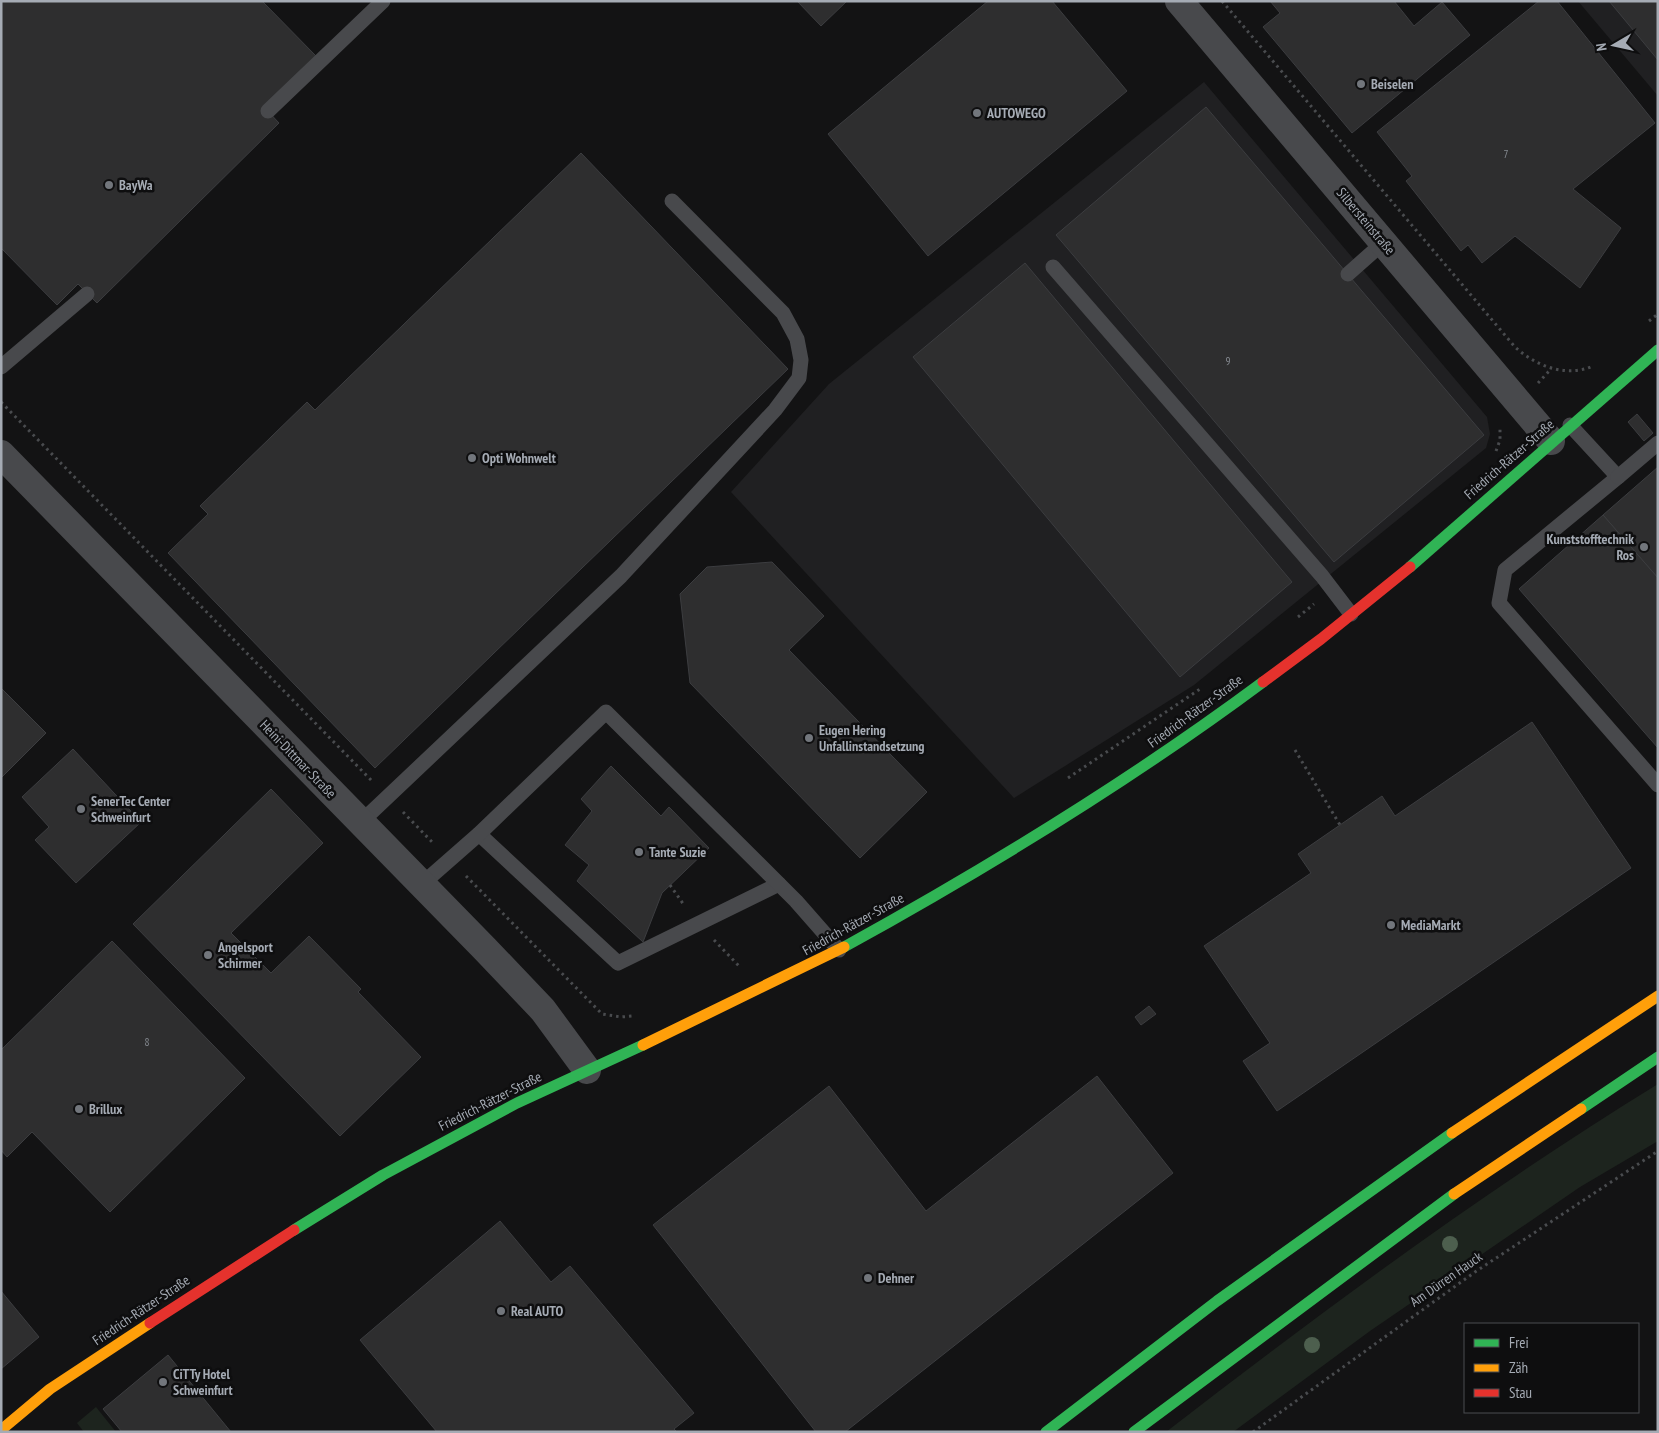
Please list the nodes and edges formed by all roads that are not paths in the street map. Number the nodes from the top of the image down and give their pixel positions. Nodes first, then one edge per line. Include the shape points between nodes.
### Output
1 (383, 1) edge
2 (1179, 1) edge
3 (268, 111) dead end
4 (672, 201) dead end
5 (1384, 242) junction
6 (1053, 267) dead end
7 (1348, 274) dead end
8 (88, 294) dead end
9 (1658, 350) edge
10 (1, 367) edge
11 (1561, 433) junction
12 (1658, 443) edge
13 (1, 454) edge
14 (1618, 477) junction
15 (1351, 614) junction
16 (1658, 785) edge
17 (360, 823) junction
18 (479, 834) junction
19 (422, 884) junction
20 (779, 884) junction
21 (839, 950) junction
22 (1658, 996) edge
23 (1658, 1057) edge
24 (587, 1070) junction
25 (1, 1430) edge
26 (1046, 1432) edge
27 (1134, 1432) edge

1 - 3 lane
2 - 5 street, Silbersteinstraße
4 - 17 lane via 783,313 797,339 801,360 798,378 776,410 621,576
5 - 7 lane
5 - 11 street, Silbersteinstraße
6 - 15 lane
8 - 10 lane
9 - 11 main road, Friedrich-Rätzer-Straße
11 - 14 lane
11 - 15 main road, Friedrich-Rätzer-Straße via 1405,571
12 - 14 lane
13 - 17 street, Heini-Dittmar-Straße
14 - 16 lane via 1505,570 1499,603
15 - 21 main road, Friedrich-Rätzer-Straße via 1192,734 1099,796
17 - 19 street, Heini-Dittmar-Straße
18 - 19 lane
18 - 20 lane via 618,963
18 - 20 lane via 606,712
19 - 24 street, Heini-Dittmar-Straße via 542,1010
20 - 21 lane
21 - 24 main road, Friedrich-Rätzer-Straße
22 - 26 main road via 1434,1144 1109,1380
23 - 27 main road via 1447,1199
24 - 25 main road, Friedrich-Rätzer-Straße via 428,1149 275,1240 50,1389

